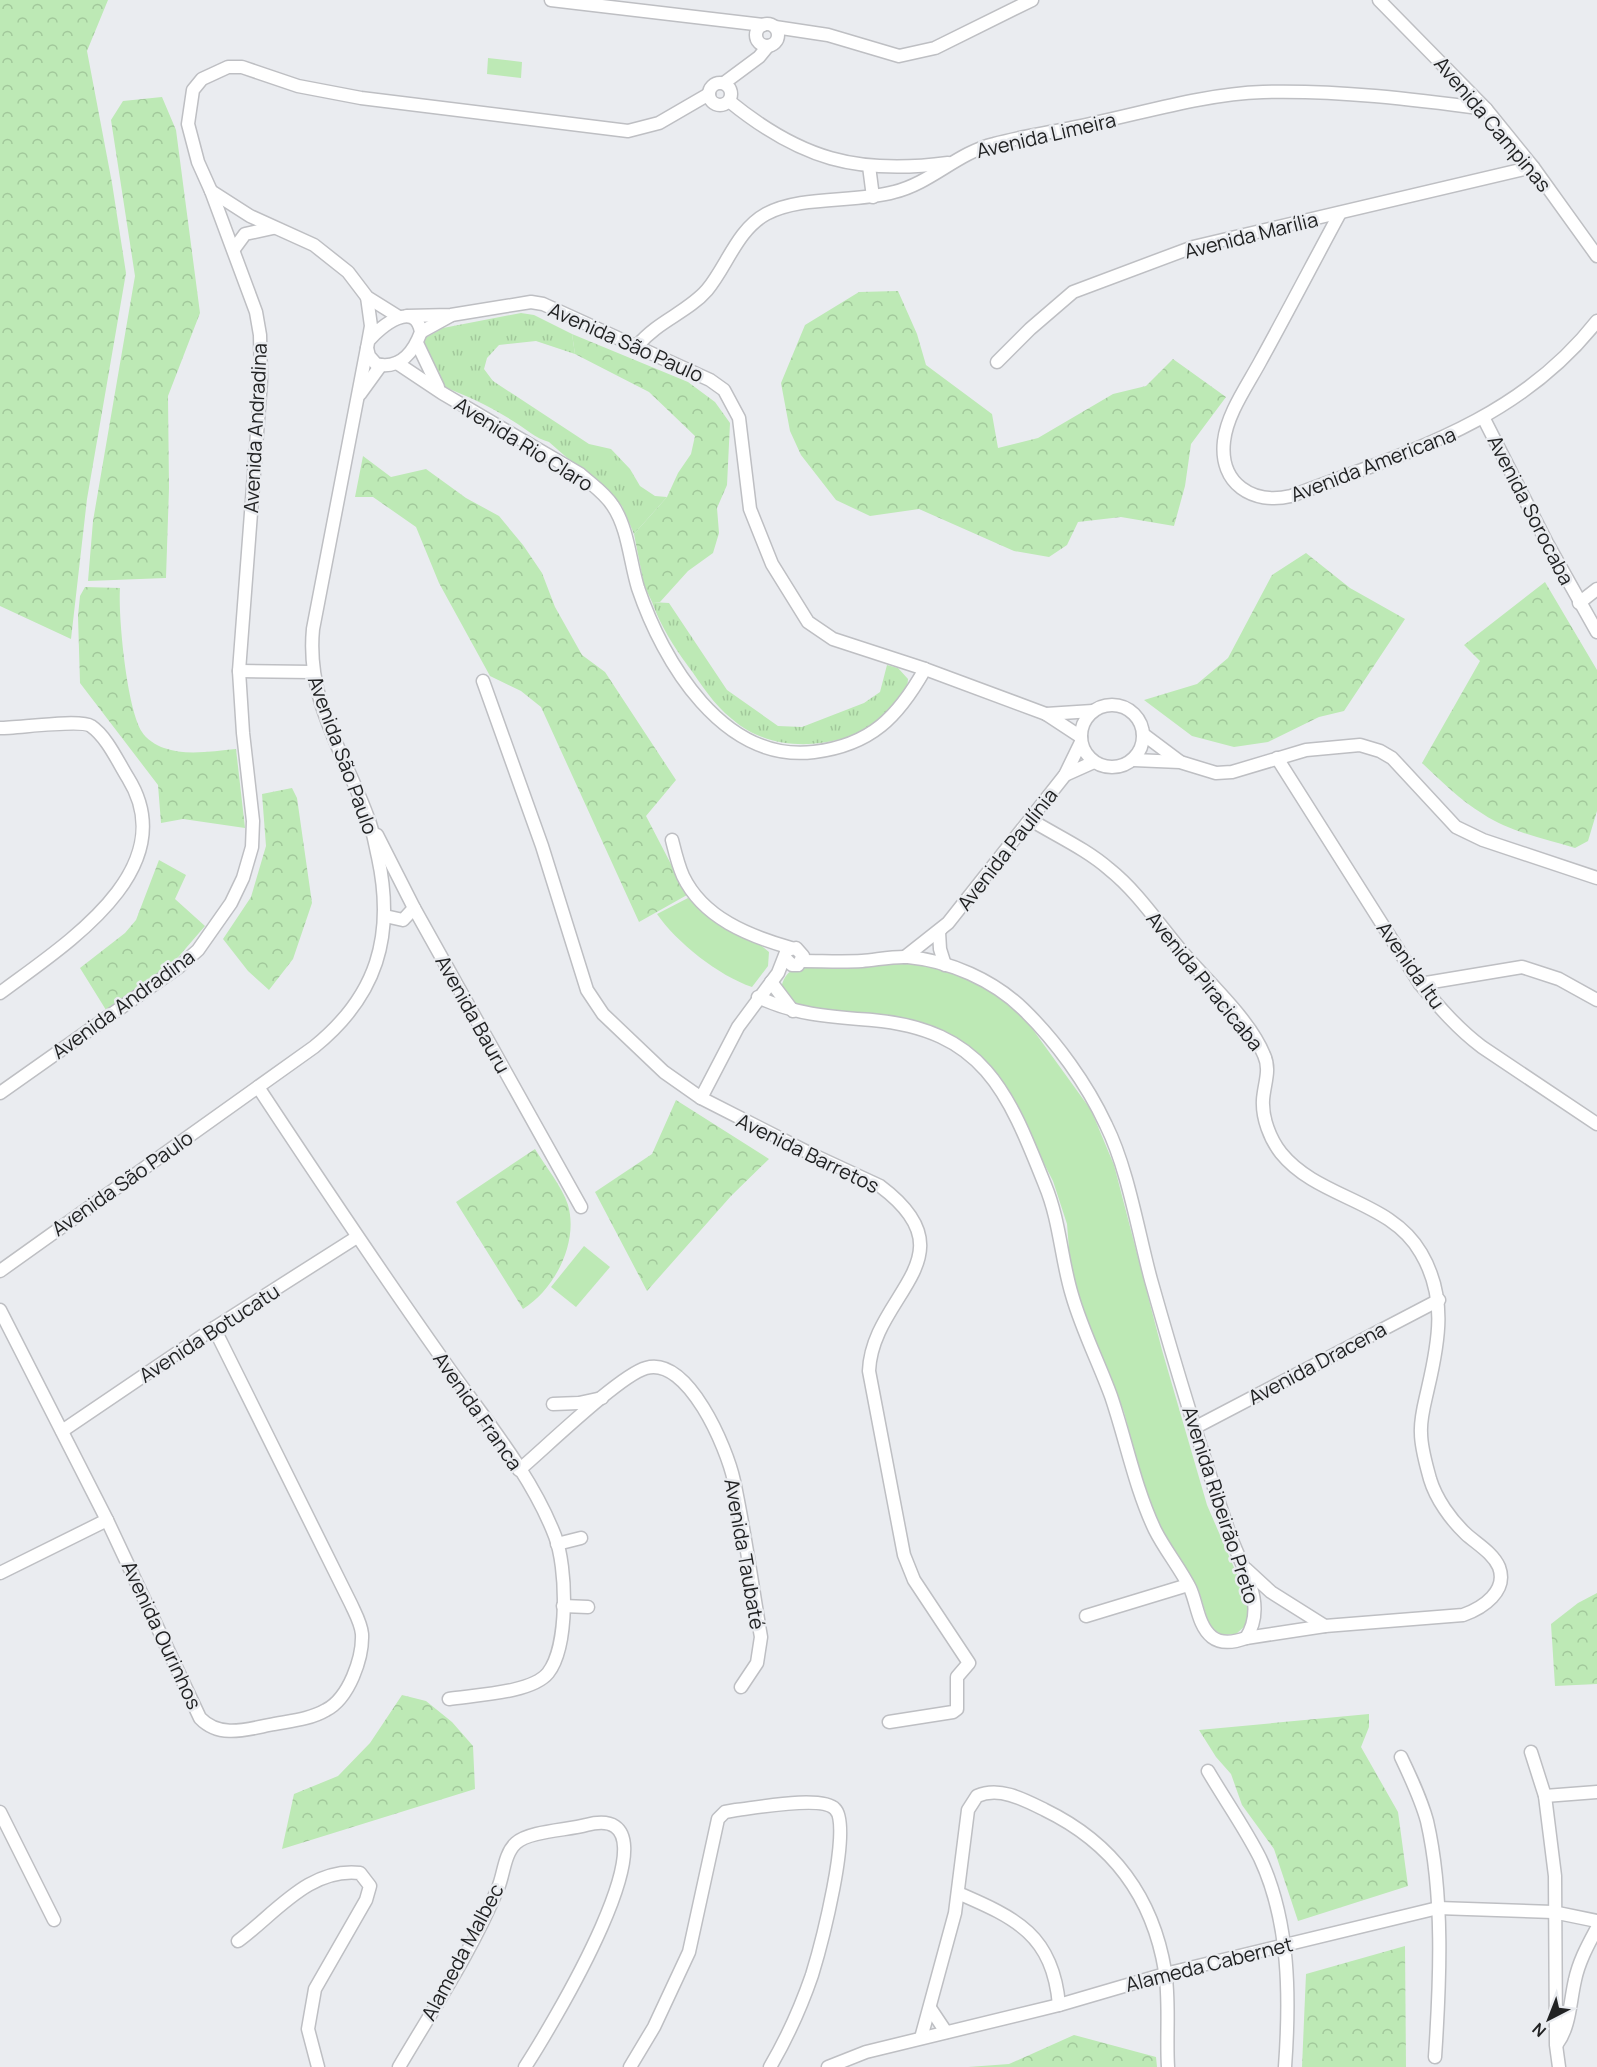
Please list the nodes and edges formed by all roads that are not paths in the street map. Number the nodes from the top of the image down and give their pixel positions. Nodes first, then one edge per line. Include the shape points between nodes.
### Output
1 (551, 0) edge
2 (1032, 0) edge
3 (1380, 0) edge
4 (766, 36) junction
5 (724, 83) junction
6 (709, 94) junction
7 (729, 100) junction
8 (1486, 109) junction
9 (949, 162) junction
10 (869, 166) junction
11 (1533, 167) junction
12 (211, 191) junction
13 (873, 197) junction
14 (1340, 213) junction
15 (273, 228) junction
16 (234, 249) junction
17 (1597, 256) edge
18 (367, 297) junction
19 (451, 315) junction
20 (403, 316) junction
21 (1597, 321) edge
22 (419, 337) junction
23 (368, 344) junction
24 (638, 345) junction
25 (997, 362) dead end
26 (397, 363) junction
27 (381, 365) junction
28 (442, 393) junction
29 (355, 399) junction
30 (1484, 419) junction
31 (1597, 590) edge
32 (1579, 603) junction
33 (1597, 632) edge
34 (925, 669) junction
35 (239, 671) junction
36 (312, 672) junction
37 (483, 681) dead end
38 (1093, 711) junction
39 (1046, 714) junction
40 (0, 728) edge
41 (1143, 734) junction
42 (1081, 739) junction
43 (1276, 758) junction
44 (1134, 760) junction
45 (1094, 762) junction
46 (1180, 762) junction
47 (1065, 775) junction
48 (369, 819) junction
49 (1031, 820) junction
50 (672, 840) dead end
51 (1597, 878) edge
52 (412, 904) junction
53 (385, 911) junction
54 (948, 923) junction
55 (793, 956) junction
56 (906, 957) junction
57 (945, 965) junction
58 (774, 977) junction
59 (1420, 984) junction
60 (0, 993) edge
61 (758, 997) junction
62 (1597, 1000) edge
63 (794, 1012) junction
64 (258, 1087) junction
65 (1, 1096) edge
66 (701, 1098) junction
67 (1597, 1124) edge
68 (581, 1207) dead end
69 (357, 1238) junction
70 (0, 1257) edge
71 (14, 1258) junction
72 (0, 1270) edge
73 (1439, 1300) junction
74 (0, 1310) edge
75 (214, 1328) junction
76 (603, 1398) junction
77 (553, 1404) dead end
78 (1196, 1427) junction
79 (62, 1431) junction
80 (519, 1470) junction
81 (107, 1520) junction
82 (581, 1538) dead end
83 (557, 1544) junction
84 (1242, 1565) junction
85 (0, 1573) edge
86 (1188, 1585) junction
87 (563, 1606) junction
88 (588, 1607) dead end
89 (1086, 1616) dead end
90 (1325, 1626) junction
91 (1246, 1638) junction
92 (741, 1687) dead end
93 (449, 1699) dead end
94 (889, 1722) dead end
95 (1531, 1752) dead end
96 (1401, 1757) dead end
97 (1208, 1771) dead end
98 (1597, 1792) edge
99 (1545, 1796) junction
100 (0, 1812) edge
101 (958, 1893) junction
102 (1438, 1908) junction
103 (1553, 1912) junction
104 (54, 1920) dead end
105 (1597, 1921) edge
106 (1597, 1928) edge
107 (238, 1941) dead end
108 (1286, 1944) junction
109 (1165, 1974) junction
110 (1059, 2004) junction
111 (930, 2008) junction
112 (946, 2032) junction
113 (921, 2038) junction
114 (1556, 2045) junction
115 (1436, 2057) dead end
116 (775, 2065) edge
117 (318, 2067) edge
118 (399, 2067) edge
119 (525, 2067) edge
120 (630, 2067) edge
121 (828, 2067) edge
122 (1168, 2067) edge
123 (1285, 2067) edge
124 (1559, 2067) edge

1 - 4 street via 734,22
2 - 4 street via 949,42 900,56 807,32
3 - 8 street, Avenida Campinas
4 - 5 street via 759,57
5 - 6 street via 713,84
5 - 7 street via 731,91
6 - 7 street via 714,104
6 - 12 street, Avenida Andradina via 659,123 628,131 362,98 298,86 242,67 228,67 202,79 193,90 188,107 188,124 198,162
7 - 10 street via 787,142 848,164
8 - 9 street, Avenida Limeira via 1409,99 1263,92 1223,96 993,144
8 - 11 street, Avenida Campinas
9 - 10 street via 891,168
9 - 13 street, Avenida Limeira via 913,187
10 - 13 street
11 - 14 street, Avenida Marília
11 - 17 street, Avenida Campinas
12 - 15 street
12 - 16 street, Avenida Andradina
13 - 24 street, Avenida Limeira via 794,205 767,214 750,226 705,292 649,332
14 - 25 street, Avenida Marília via 1193,247 1073,292
14 - 30 street, Avenida Americana via 1228,426 1224,454 1233,481 1260,498 1291,496 1426,446
15 - 16 street via 245,234
15 - 18 street via 297,235 333,258
16 - 35 street, Avenida Andradina via 256,312 261,381
18 - 20 street
18 - 23 street via 371,326
19 - 20 street, Avenida São Paulo
19 - 22 street, Avenida São Paulo
19 - 24 street, Avenida São Paulo via 537,303
20 - 22 street via 420,323
20 - 23 street via 382,326
21 - 30 street, Avenida Americana via 1537,384
22 - 26 street via 408,355
22 - 28 street, Avenida Rio Claro via 433,379
23 - 27 street via 369,356
23 - 29 street, Avenida São Paulo
24 - 34 street, Avenida São Paulo via 710,380 733,402 740,418 753,518 784,588 808,622 833,639
26 - 27 street
26 - 28 street, Avenida Rio Claro
27 - 29 street, Avenida São Paulo
28 - 34 street, Avenida Rio Claro via 580,474 613,506 639,590 673,662 713,714 736,732 778,750 806,753 834,749 876,730 889,719 910,695
29 - 36 street, Avenida São Paulo via 313,629
30 - 32 street, Avenida Sorocaba
31 - 32 street
32 - 33 street, Avenida Sorocaba
34 - 39 street, Avenida São Paulo
35 - 36 street
35 - 65 street, Avenida Andradina via 253,821 252,847 231,903 198,950 180,966
36 - 48 street, Avenida São Paulo via 318,698
37 - 66 street, Avenida Barretos via 542,846 587,990 603,1014 651,1061
38 - 39 street, Avenida São Paulo
38 - 41 street via 1120,706 1136,716
38 - 42 street via 1084,723
39 - 42 street, Avenida São Paulo
40 - 60 street via 78,722 92,727 139,796 144,835 133,868 98,912 66,944
41 - 44 street
41 - 46 street
42 - 45 street
42 - 47 street, Avenida Paulínia
43 - 46 street via 1216,773
43 - 51 street via 1337,745 1360,745 1380,751 1404,770 1456,827 1483,840
43 - 59 street, Avenida Itu
44 - 45 street via 1114,768
44 - 46 street
45 - 47 street, Avenida Paulínia
47 - 49 street, Avenida Paulínia
48 - 52 street, Avenida Bauru
48 - 53 street, Avenida São Paulo via 385,888
49 - 54 street, Avenida Paulínia
49 - 73 street, Avenida Piracicaba via 1110,869 1231,1008 1264,1053 1268,1067 1263,1113 1279,1150 1305,1175 1382,1215 1410,1237 1433,1275
50 - 55 street, Avenida Ribeirão Preto via 682,874 708,910
52 - 53 street via 394,899
52 - 53 street via 403,920
52 - 68 street, Avenida Bauru
53 - 64 street, Avenida São Paulo via 377,961 356,1006 325,1038
54 - 56 street, Avenida Paulínia
54 - 57 street, Avenida Paulínia via 939,932
55 - 56 street, Avenida Ribeirão Preto via 830,961
55 - 58 street
56 - 57 street, Avenida Ribeirão Preto
57 - 78 street, Avenida Ribeirão Preto via 977,977 1023,1009 1061,1053 1106,1125
58 - 61 street
58 - 63 street
59 - 62 street via 1522,967 1559,979
59 - 67 street, Avenida Itu via 1463,1033
61 - 63 street
61 - 66 street
63 - 86 street via 893,1022 928,1032 953,1042 992,1075 1056,1213 1072,1295 1111,1397 1151,1521
64 - 69 street, Avenida Franca
64 - 71 street, Avenida São Paulo
66 - 94 street, Avenida Barretos via 880,1186 899,1200 915,1223 920,1245 916,1269 875,1339 869,1371 904,1555 914,1580 969,1662 957,1677 957,1709
69 - 75 street, Avenida Botucatu
69 - 80 street, Avenida Franca
70 - 71 street
71 - 72 street, Avenida São Paulo
73 - 78 street, Avenida Dracena
73 - 90 street, Avenida Piracicaba via 1434,1364 1420,1434 1425,1458 1432,1485 1451,1517 1496,1561 1499,1583 1488,1604 1464,1615
74 - 79 street, Avenida Ourinhos
75 - 79 street, Avenida Botucatu
75 - 81 street, Avenida Ourinhos via 359,1622 360,1650 345,1691 329,1709 315,1716 242,1731 208,1726 200,1718
76 - 77 street
76 - 80 street, Avenida Taubaté
76 - 92 street, Avenida Taubaté via 645,1368 670,1369 698,1399 717,1436 734,1479 761,1638 757,1663
78 - 84 street, Avenida Ribeirão Preto
79 - 81 street, Avenida Ourinhos
80 - 83 street, Avenida Franca via 543,1508
81 - 85 street
82 - 83 street
83 - 87 street, Avenida Franca
84 - 90 street via 1271,1592
84 - 91 street, Avenida Ribeirão Preto via 1254,1595 1256,1615
86 - 89 street
86 - 91 street via 1207,1632 1214,1639 1226,1642
87 - 88 street
87 - 93 street, Avenida Franca via 558,1650 552,1667 539,1682
90 - 91 street, Avenida Piracicaba
95 - 99 street
96 - 102 street via 1426,1820 1434,1856
97 - 108 street via 1260,1858
98 - 99 street
99 - 103 street via 1555,1876
100 - 104 street
101 - 109 street via 971,1801 985,1792 1025,1800 1090,1839 1119,1866 1150,1914
101 - 110 street via 1007,1914 1026,1929 1053,1966
101 - 111 street
102 - 103 street, Alameda Cabernet
102 - 108 street, Alameda Cabernet
102 - 115 street
103 - 105 street, Alameda Cabernet
103 - 114 street
106 - 114 street via 1575,1978 1564,2030
107 - 117 street via 300,1890 327,1876 360,1873 370,1886 366,1900 315,1989 308,2029
108 - 109 street, Alameda Cabernet
108 - 123 street
109 - 110 street, Alameda Cabernet
109 - 122 street
110 - 112 street, Alameda Cabernet
111 - 112 street
111 - 113 street
112 - 113 street, Alameda Cabernet
113 - 121 street, Alameda Cabernet via 866,2052
114 - 124 street
116 - 120 street via 812,1974 839,1856 840,1816 828,1804 736,1810 717,1819 689,1952 654,2027
118 - 119 street, Alameda Malbec via 467,1951 499,1887 513,1846 524,1838 591,1824 608,1825 619,1832 625,1846 615,1890 570,1995

